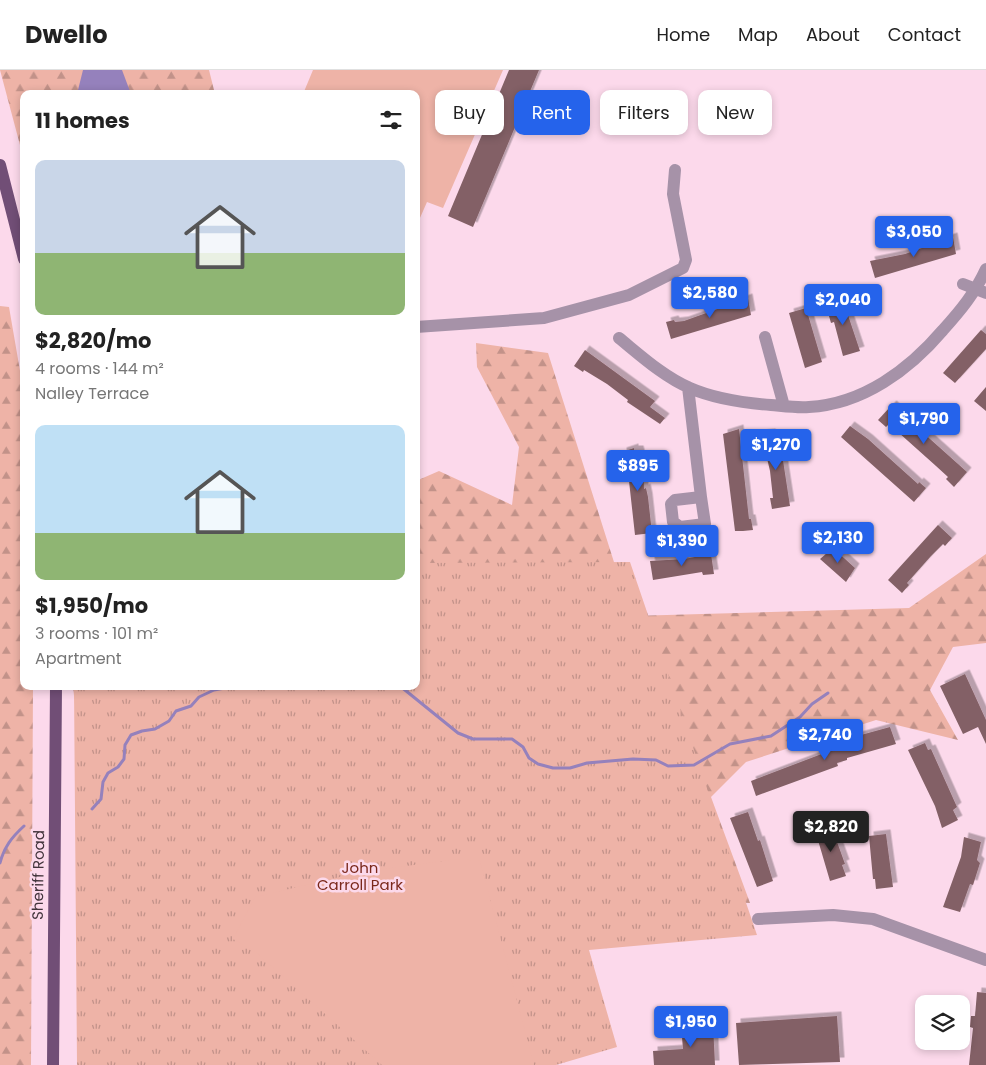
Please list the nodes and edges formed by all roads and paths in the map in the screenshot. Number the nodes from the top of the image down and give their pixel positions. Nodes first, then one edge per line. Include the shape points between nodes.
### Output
1 (0, 165) edge
2 (675, 170) dead end
3 (20, 243) edge
4 (986, 268) edge
5 (963, 284) dead end
6 (981, 292) edge
7 (420, 327) edge
8 (765, 337) dead end
9 (619, 338) dead end
10 (688, 387) junction
11 (784, 406) junction
12 (702, 497) dead end
13 (56, 690) edge
14 (758, 919) dead end
15 (986, 960) edge
16 (53, 1065) edge

1 - 3 main road
2 - 7 street via 673,194 686,260 683,268 629,295 544,318
4 - 6 street
5 - 6 street
6 - 11 street via 925,351 870,391 809,407
8 - 11 street
9 - 10 street
10 - 11 street via 751,404
10 - 12 street
13 - 16 main road, Sheriff Road
14 - 15 street via 834,915 873,919

